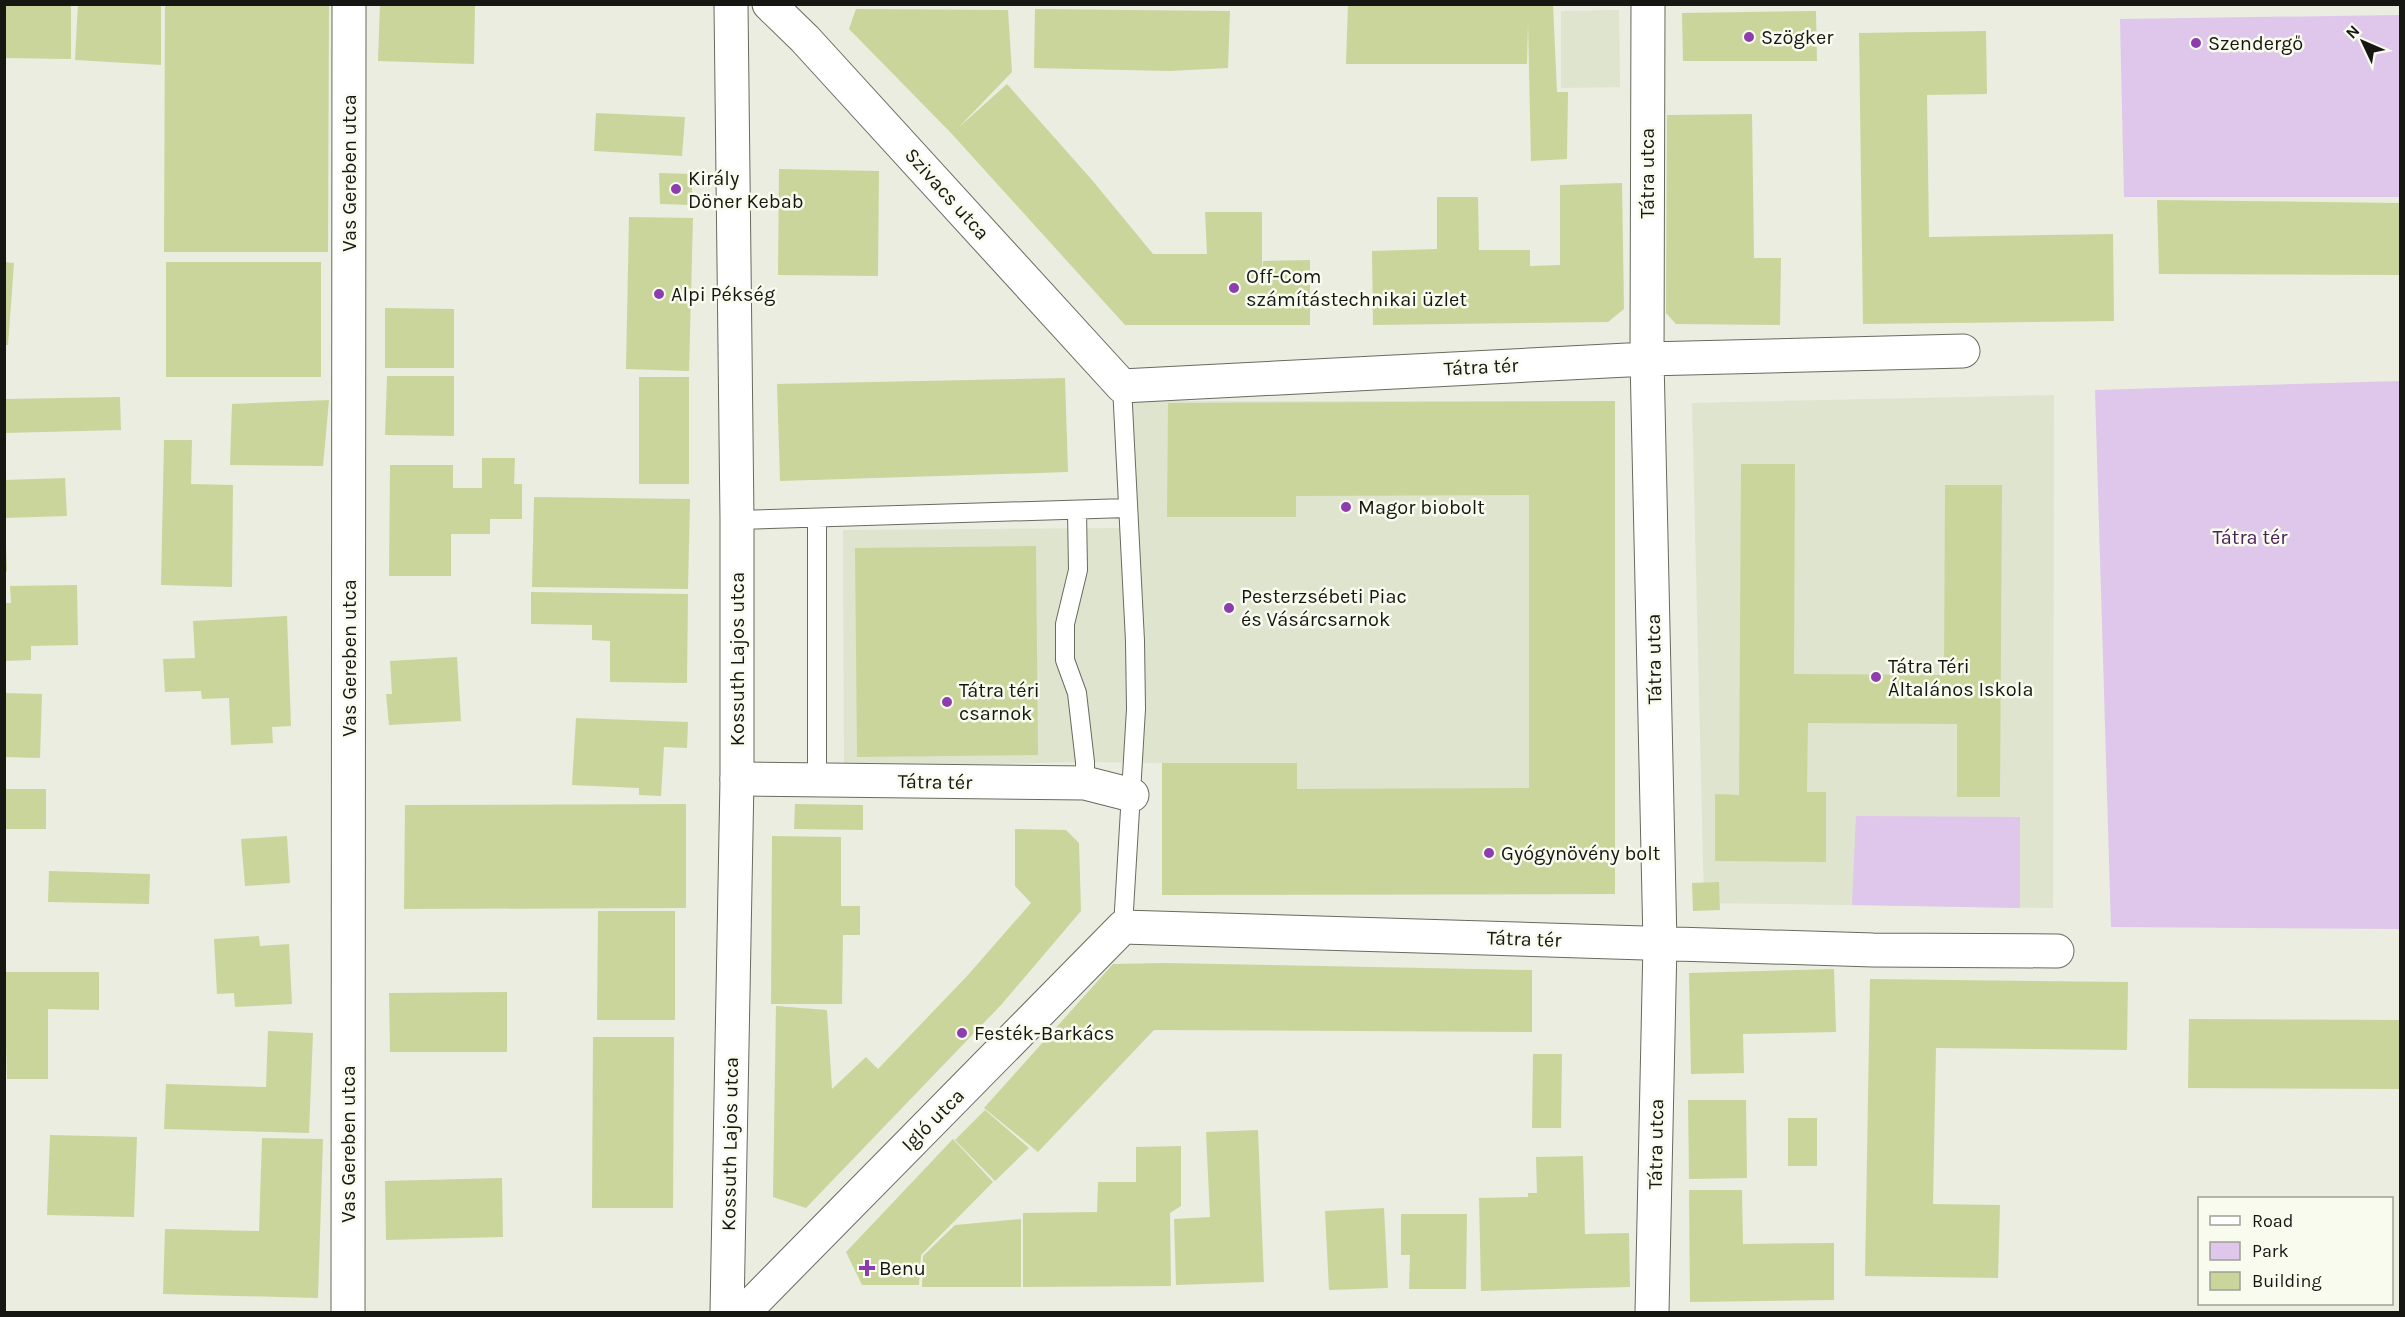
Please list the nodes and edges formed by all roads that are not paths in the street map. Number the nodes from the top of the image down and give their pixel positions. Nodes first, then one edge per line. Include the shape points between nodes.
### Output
1 (349, 4) edge
2 (731, 4) edge
3 (769, 4) edge
4 (1648, 4) edge
5 (1963, 351) dead end
6 (1647, 359) junction
7 (1122, 386) junction
8 (1127, 508) junction
9 (1077, 511) junction
10 (817, 519) junction
11 (737, 520) junction
12 (737, 779) junction
13 (817, 781) junction
14 (1085, 783) junction
15 (1132, 795) junction
16 (1123, 927) junction
17 (1660, 943) junction
18 (2056, 951) dead end
19 (348, 1312) edge
20 (727, 1312) edge
21 (744, 1312) edge
22 (1652, 1312) edge

1 - 19 street, Vas Gereben utca
2 - 11 street, Kossuth Lajos utca
3 - 7 street, Szivacs utca
4 - 6 street, Tátra utca
5 - 6 street, Tátra tér
6 - 7 street, Tátra tér
6 - 17 street, Tátra utca via 1667,399 1676,867
7 - 8 lane
8 - 9 lane
8 - 15 lane via 1136,709
9 - 10 lane
9 - 14 lane via 1078,570 1065,624 1065,660 1077,693
10 - 11 lane
10 - 13 lane
11 - 12 street, Kossuth Lajos utca
12 - 13 street, Tátra tér
12 - 20 street, Kossuth Lajos utca
13 - 14 street, Tátra tér
14 - 15 street, Tátra tér
15 - 16 lane
16 - 17 street, Tátra tér
16 - 21 street, Igló utca
17 - 18 street, Tátra tér
17 - 22 street, Tátra utca

